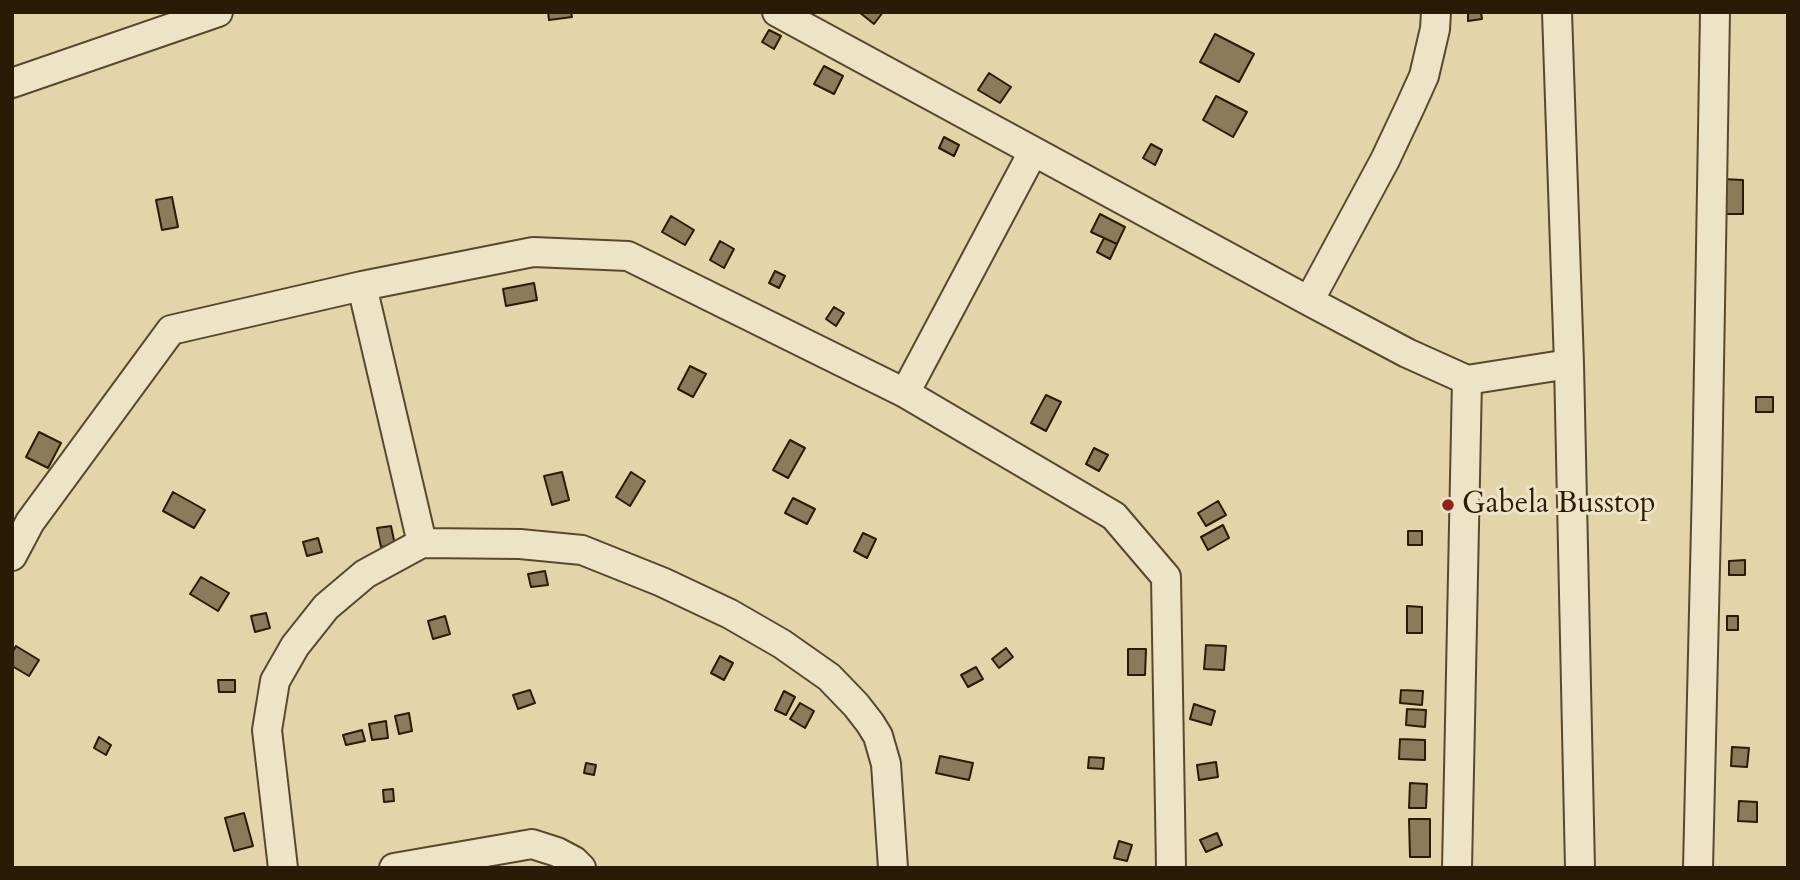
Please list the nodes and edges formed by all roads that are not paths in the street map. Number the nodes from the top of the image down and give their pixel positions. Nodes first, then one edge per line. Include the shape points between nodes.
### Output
1 (218, 12) edge
2 (777, 12) edge
3 (1436, 12) edge
4 (1557, 12) edge
5 (1715, 12) edge
6 (12, 83) edge
7 (1033, 152) junction
8 (362, 286) junction
9 (1309, 301) junction
10 (1569, 364) junction
11 (1467, 380) junction
12 (905, 393) junction
13 (21, 516) edge
14 (422, 543) junction
15 (12, 556) edge
16 (283, 868) edge
17 (394, 868) edge
18 (581, 868) edge
19 (893, 868) edge
20 (1171, 868) edge
21 (1457, 868) edge
22 (1580, 868) edge
23 (1698, 868) edge

1 - 6 street
2 - 7 street
3 - 9 street via 1423,76 1410,107
4 - 10 street
5 - 23 street
7 - 9 street
7 - 12 street
8 - 12 street via 533,252 628,257
8 - 13 street via 171,330
8 - 14 street
9 - 11 street
10 - 11 street
10 - 22 street
11 - 21 street
12 - 20 street via 1114,516 1166,577
13 - 15 street
14 - 16 street via 365,574 326,607 275,681 267,730
14 - 19 street via 582,550 685,592 782,644 829,677 878,736 886,764
17 - 18 street via 532,844 557,852

